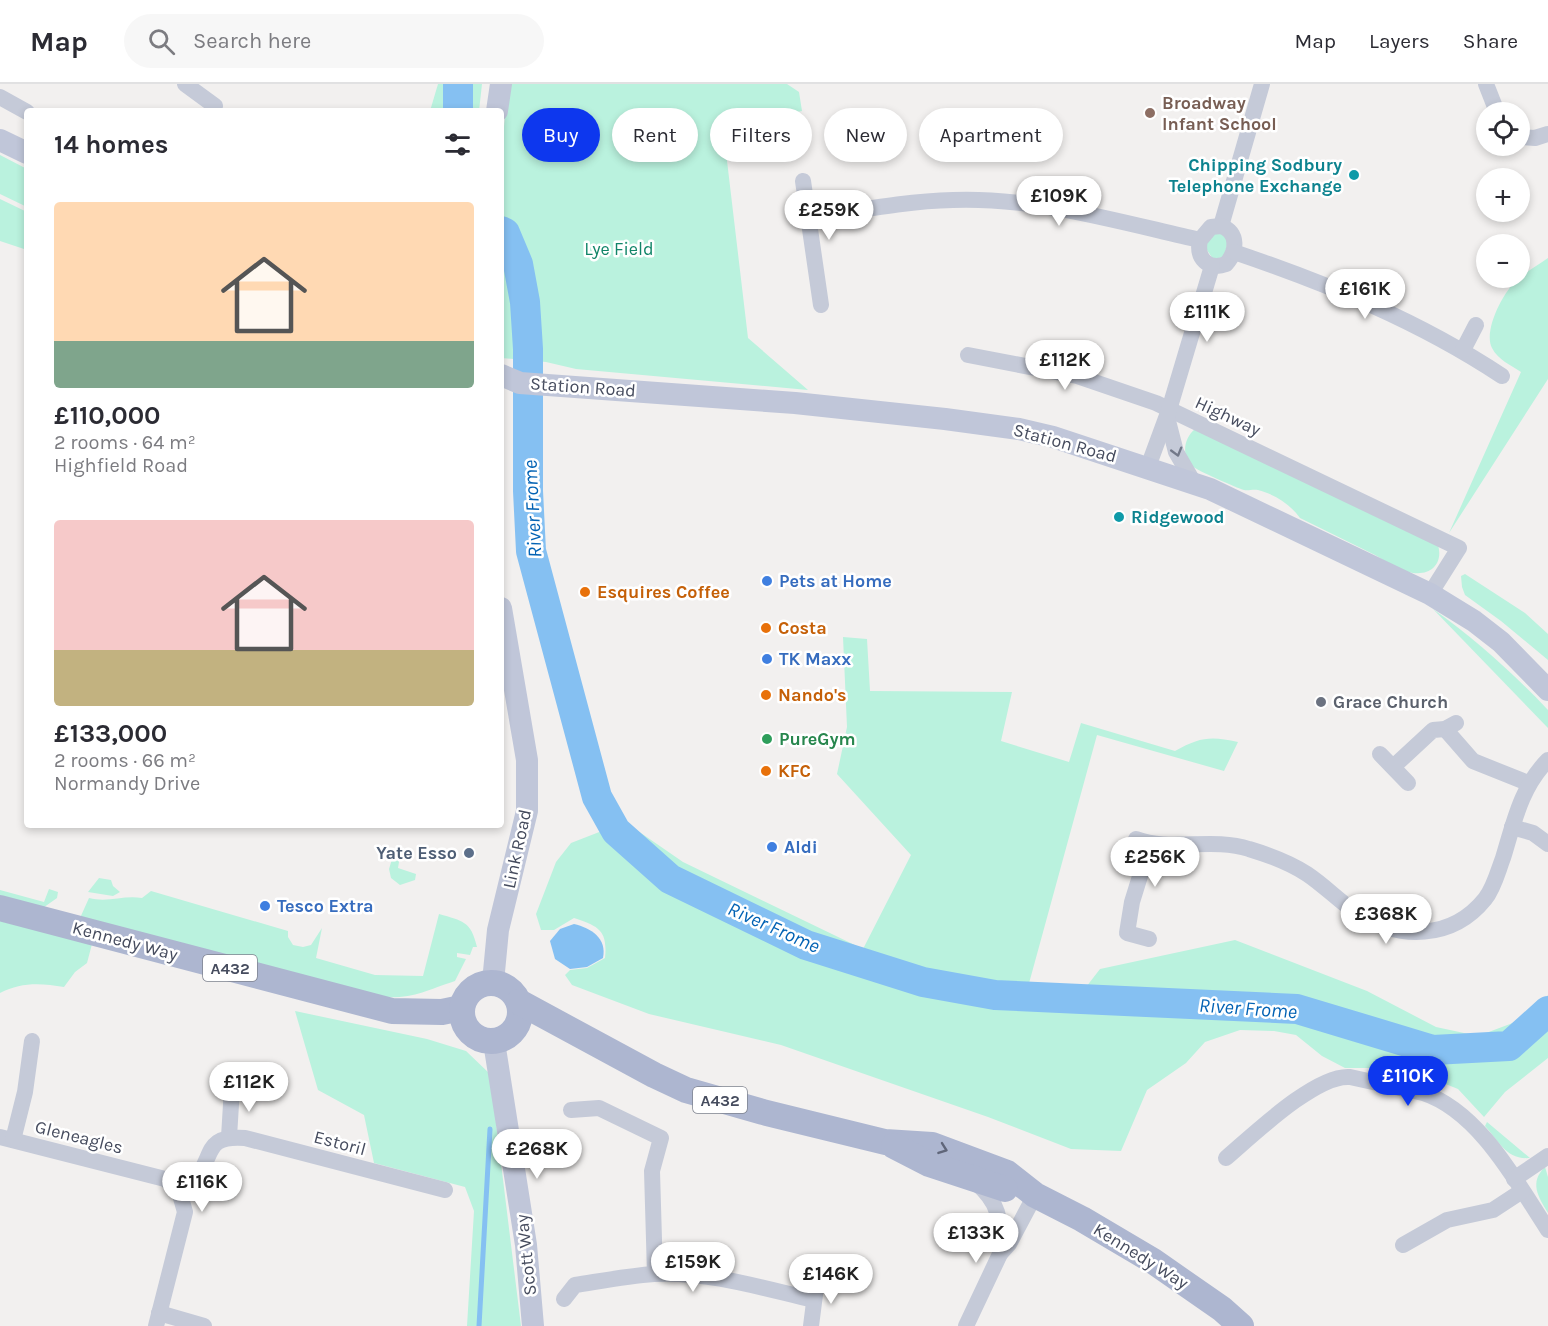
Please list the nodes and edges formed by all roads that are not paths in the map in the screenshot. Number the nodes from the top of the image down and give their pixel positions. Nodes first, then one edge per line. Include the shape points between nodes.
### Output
1 (185, 84) edge
2 (501, 84) edge
3 (1262, 84) edge
4 (1486, 84) edge
5 (0, 97) edge
6 (1493, 102) edge
7 (215, 106) dead end
8 (497, 108) edge
9 (24, 110) edge
10 (1548, 134) edge
11 (1530, 138) edge
12 (0, 140) edge
13 (24, 152) edge
14 (803, 181) dead end
15 (809, 218) junction
16 (1221, 226) junction
17 (1200, 240) junction
18 (1234, 252) junction
19 (1212, 266) junction
20 (821, 305) dead end
21 (1476, 324) dead end
22 (1463, 350) junction
23 (968, 354) dead end
24 (1502, 376) dead end
25 (507, 382) edge
26 (1168, 414) junction
27 (1148, 467) junction
28 (1194, 483) junction
29 (1430, 594) junction
30 (504, 626) edge
31 (1548, 690) edge
32 (1380, 754) dead end
33 (1548, 760) edge
34 (1394, 768) junction
35 (1408, 783) dead end
36 (1528, 783) junction
37 (1512, 827) junction
38 (1548, 844) edge
39 (0, 908) edge
40 (1149, 939) dead end
41 (493, 982) junction
42 (519, 1002) junction
43 (461, 1008) junction
44 (567, 1029) junction
45 (503, 1037) junction
46 (32, 1041) dead end
47 (232, 1088) dead end
48 (571, 1110) dead end
49 (230, 1137) junction
50 (7, 1138) edge
51 (885, 1142) junction
52 (1548, 1156) edge
53 (1226, 1158) dead end
54 (970, 1178) junction
55 (1518, 1185) junction
56 (445, 1190) dead end
57 (179, 1191) junction
58 (1035, 1195) junction
59 (1548, 1230) edge
60 (1404, 1245) dead end
61 (999, 1254) junction
62 (655, 1274) junction
63 (817, 1279) dead end
64 (564, 1299) dead end
65 (814, 1300) junction
66 (158, 1319) edge
67 (204, 1326) edge
68 (533, 1326) edge
69 (811, 1326) edge
70 (966, 1326) edge
71 (1241, 1326) edge

1 - 7 street
2 - 8 main road
3 - 16 street
4 - 6 street
5 - 9 street
10 - 11 street
12 - 13 main road
14 - 15 street
15 - 17 street via 964,200 1048,207
15 - 20 street
16 - 17 street via 1211,227
16 - 18 street via 1233,235
17 - 19 street via 1200,256
18 - 19 street via 1226,264
18 - 22 street via 1308,277
19 - 26 street
21 - 22 street
22 - 24 street
23 - 26 street, Highway via 1077,376 1156,403
25 - 27 main road, Station Road via 795,403 956,420 1053,437
26 - 27 street
26 -> 28 street via 1176,452
26 - 29 street, Highway via 1460,548
27 - 28 main road, Station Road
28 - 29 main road, Station Road
29 - 31 main road, Station Road via 1501,642
30 - 41 main road, Link Road via 527,760 527,811 498,930
32 - 34 street
33 - 36 street
34 - 35 street
34 - 36 street via 1432,730 1451,726 1473,761
36 - 37 street
37 - 38 street via 1533,833
37 - 40 street via 1484,900 1455,925 1430,932 1395,930 1376,924 1306,874 1247,848 1143,842 1126,933
39 - 43 main road, Kennedy Way / A432 via 392,1011 442,1012
41 - 42 main road, A432 via 504,985
41 - 43 main road via 472,989
42 - 44 main road, Kennedy Way / A432
42 - 45 main road via 520,1013
43 - 45 main road via 464,1025 471,1035 482,1040
44 - 45 main road
44 - 51 main road, Kennedy Way / A432 via 686,1090
45 - 68 main road, Scott Way
46 - 50 street via 25,1092
47 - 49 street
48 - 62 street via 599,1108 661,1138 652,1171
49 - 56 street, Estoril
49 - 57 street via 212,1146 195,1179
50 - 57 street, Gleneagles via 165,1179
51 - 54 main road, Kennedy Way / A432 via 929,1164
51 -> 58 main road, Kennedy Way / A432 via 932,1145 1007,1173
52 - 55 street
53 - 55 street via 1288,1106 1341,1076 1435,1096 1478,1130
54 - 58 main road, Kennedy Way / A432
54 - 61 street via 996,1204 1000,1220
55 - 59 street
55 - 60 street via 1493,1210 1447,1220
57 - 66 street via 185,1212
58 - 61 street via 1018,1229
58 - 71 main road, Kennedy Way / A432 via 1153,1262
61 - 70 street
62 - 64 street via 575,1285
62 - 65 street via 698,1276
63 - 65 street
65 - 69 street
66 - 67 street

